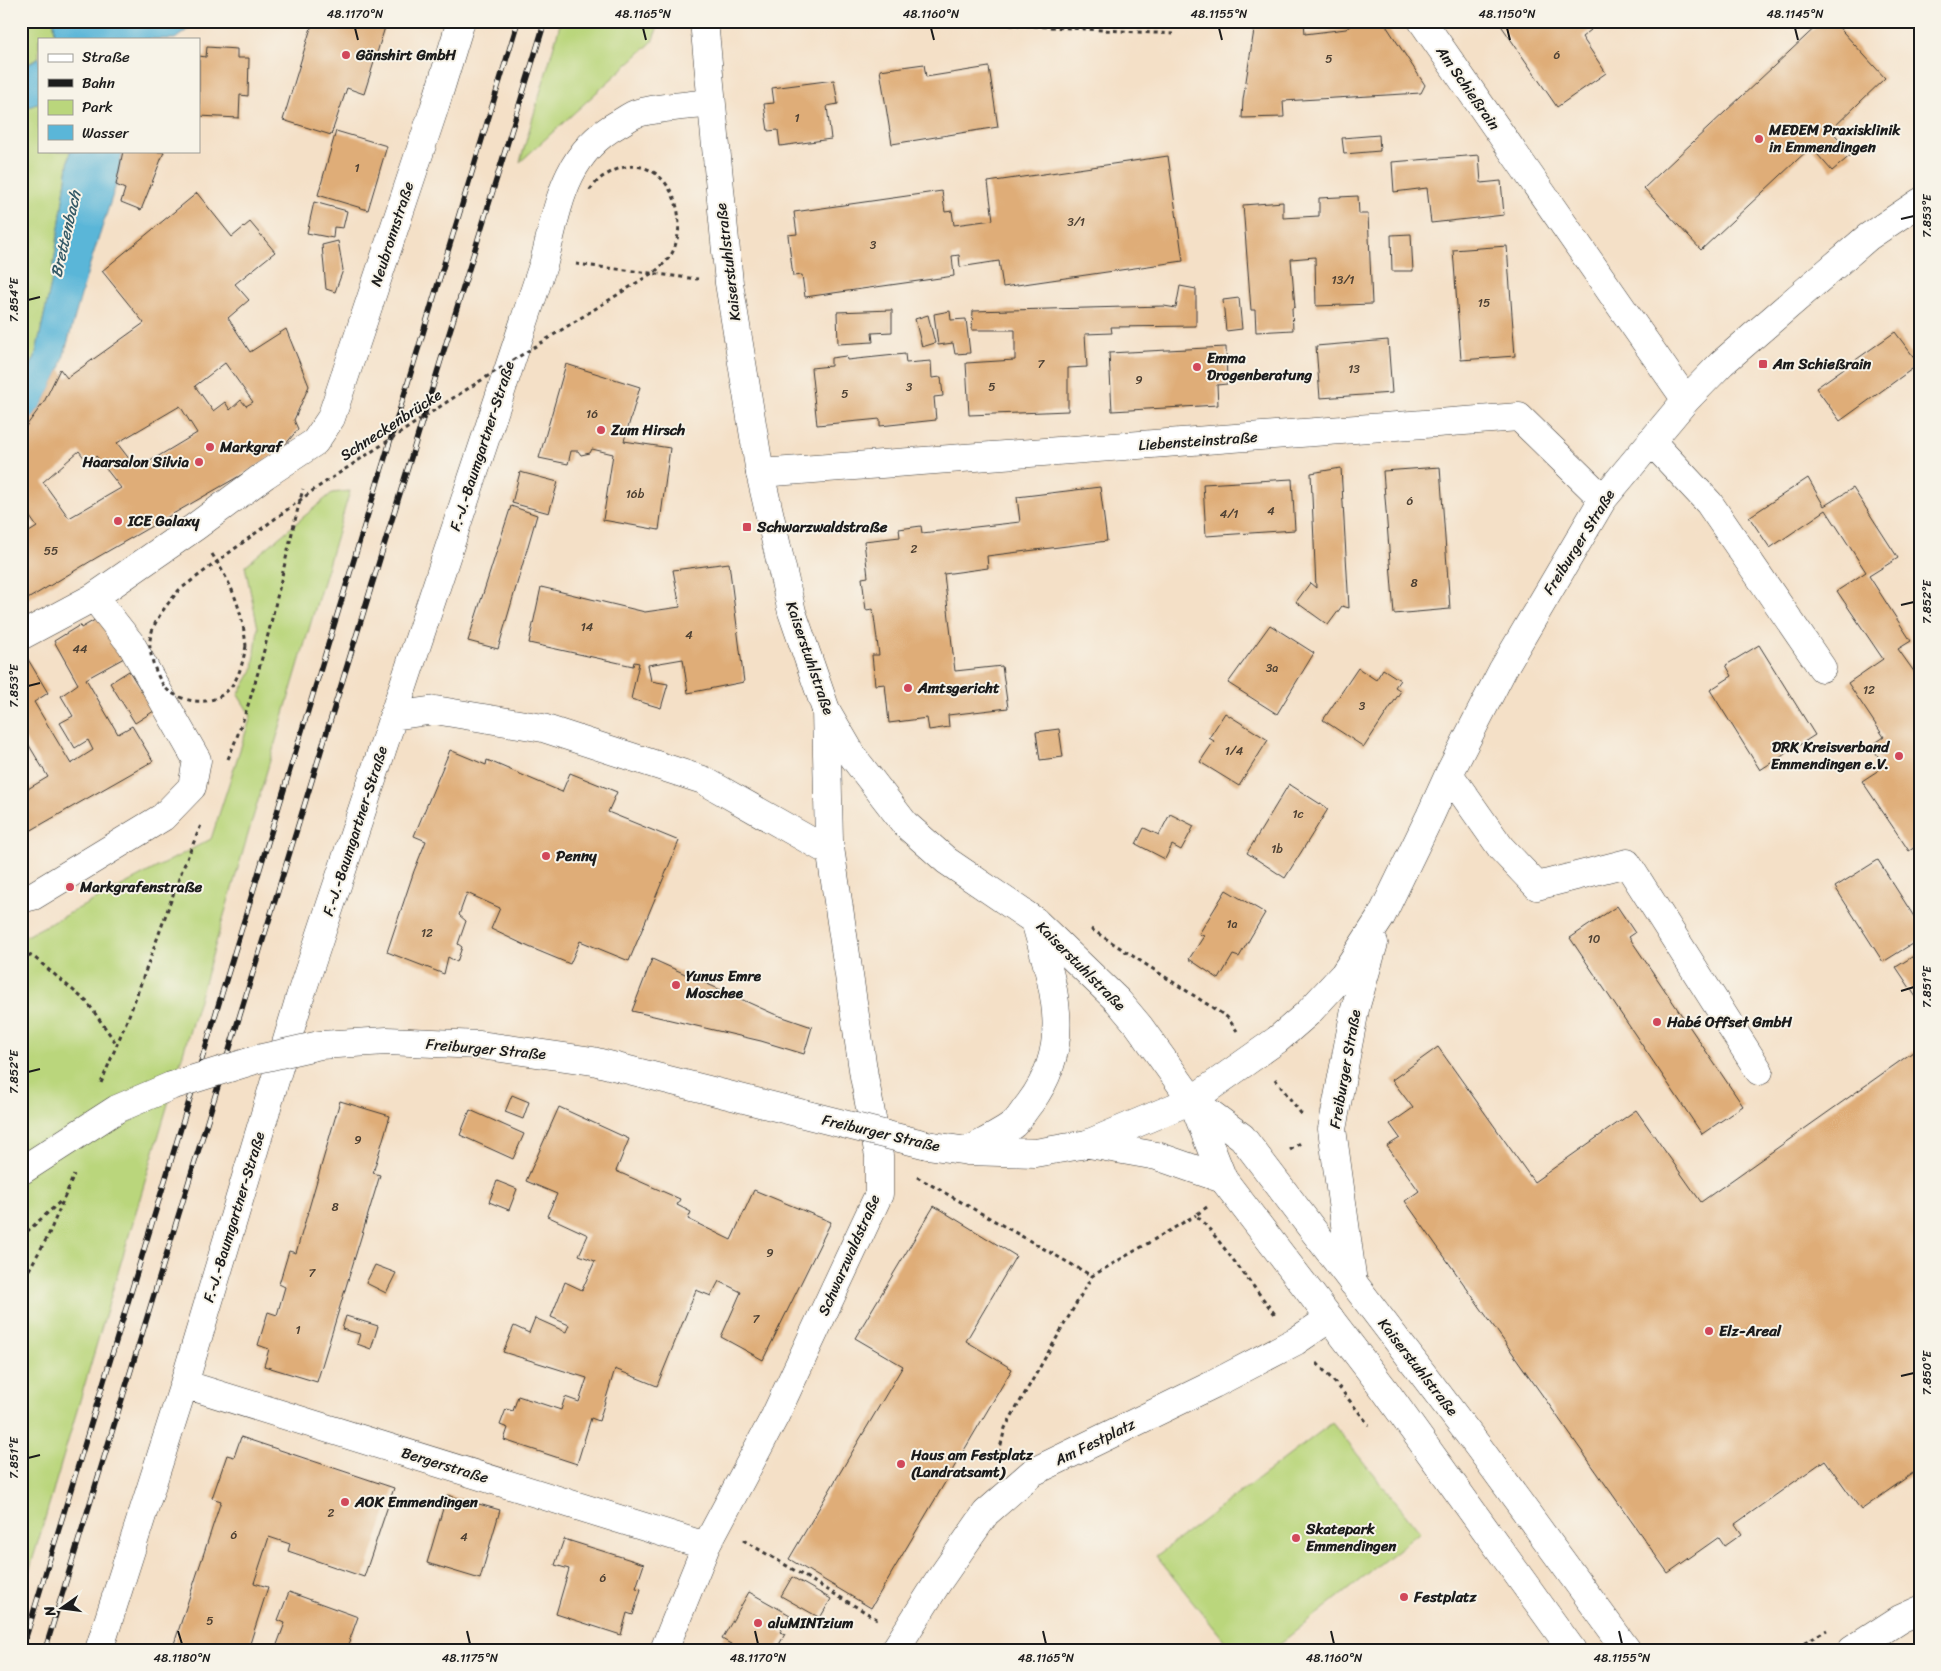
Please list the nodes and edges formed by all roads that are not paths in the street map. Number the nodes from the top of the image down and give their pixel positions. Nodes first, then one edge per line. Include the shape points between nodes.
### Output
1 (461, 21) edge
2 (704, 21) edge
3 (1422, 21) edge
4 (710, 103) junction
5 (1920, 202) edge
6 (1686, 400) junction
7 (1651, 441) junction
8 (760, 473) junction
9 (1602, 499) junction
10 (94, 597) junction
11 (21, 636) edge
12 (1822, 668) dead end
13 (826, 710) junction
14 (393, 716) junction
15 (1449, 774) junction
16 (830, 852) junction
17 (21, 899) edge
18 (1381, 917) junction
19 (1035, 921) junction
20 (1759, 1071) dead end
21 (1192, 1100) junction
22 (1087, 1144) junction
23 (968, 1151) junction
24 (21, 1171) edge
25 (1223, 1179) junction
26 (1353, 1283) junction
27 (1330, 1318) junction
28 (184, 1384) junction
29 (711, 1535) junction
30 (1920, 1610) edge
31 (899, 1642) edge
32 (99, 1650) edge
33 (664, 1650) edge
34 (1572, 1650) edge
35 (1627, 1650) edge
36 (1852, 1650) edge

1 - 10 street, Neubronnstraße via 331,418 315,442
2 - 4 street, Kaiserstuhlstraße
3 - 6 street, Am Schießrain
4 - 8 street, Kaiserstuhlstraße via 729,283
4 - 14 street, F.-J.-Baumgartner-Straße via 636,114 602,133 576,162 558,205 544,262
5 - 6 street, Freiburger Straße via 1868,237 1745,341
6 - 7 street, Freiburger Straße
7 - 9 street, Freiburger Straße
7 - 12 street via 1709,503
8 - 9 street, Liebensteinstraße via 1519,417
8 - 13 street, Kaiserstuhlstraße via 792,612
9 - 15 street, Freiburger Straße via 1503,669
10 - 11 street
10 - 17 street via 130,644 198,760 192,787 163,817 33,896
13 - 16 street, Schwarzwaldstraße
13 - 19 street, Kaiserstuhlstraße via 854,758 905,824 947,861
14 - 16 street via 434,710 543,728 702,780
14 - 28 street, F.-J.-Baumgartner-Straße via 300,997
15 - 18 street, Freiburger Straße
15 - 20 street via 1501,848 1537,886 1627,863
16 - 29 street, Schwarzwaldstraße via 879,1156 879,1194 775,1416
18 - 21 street, Freiburger Straße via 1344,974 1308,1013 1277,1040
18 - 26 street, Freiburger Straße via 1355,1009 1332,1129
19 - 21 street, Kaiserstuhlstraße via 1118,1001
19 - 23 street via 1054,990 1058,1027 1054,1053 1042,1087 1014,1124
21 - 22 street, Freiburger Straße
21 - 25 street, Kaiserstuhlstraße
21 - 26 street, Kaiserstuhlstraße via 1242,1137
22 - 23 street, Freiburger Straße via 1035,1152
22 - 25 street, Freiburger Straße via 1157,1156
23 - 24 street, Freiburger Straße, bridge via 927,1145 593,1060 480,1045 387,1041 320,1045 258,1059 171,1086 117,1109
25 - 27 street, Kaiserstuhlstraße
26 - 35 street, Kaiserstuhlstraße
27 - 31 street, Am Festplatz via 1296,1341 1034,1472 986,1513
27 - 34 street, Kaiserstuhlstraße
28 - 29 street, Bergerstraße
28 - 32 street, F.-J.-Baumgartner-Straße
29 - 33 street, Schwarzwaldstraße
30 - 36 street

